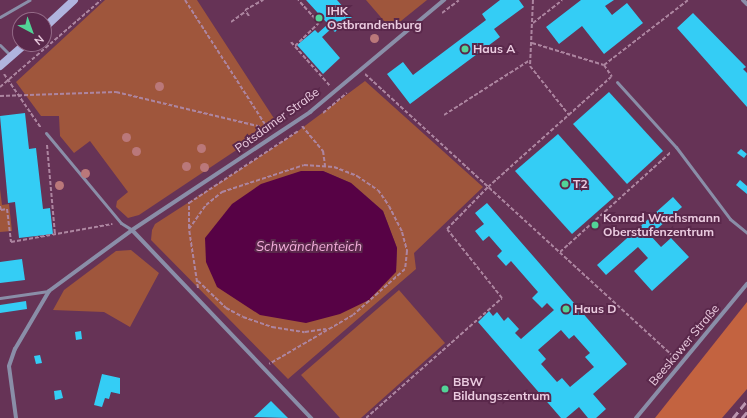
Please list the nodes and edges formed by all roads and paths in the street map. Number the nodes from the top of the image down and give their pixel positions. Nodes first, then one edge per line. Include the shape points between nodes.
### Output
1 (30, 0) edge
2 (74, 0) edge
3 (101, 0) edge
4 (185, 0) edge
5 (263, 0) edge
6 (298, 0) edge
7 (444, 0) edge
8 (533, 0) edge
9 (562, 0) edge
10 (688, 0) edge
11 (743, 0) edge
12 (747, 4) edge
13 (246, 12) junction
14 (250, 16) dead end
15 (0, 17) edge
16 (52, 21) edge
17 (231, 22) dead end
18 (533, 23) junction
19 (291, 42) dead end
20 (532, 43) junction
21 (0, 45) edge
22 (295, 46) junction
23 (16, 52) edge
24 (11, 56) junction
25 (530, 60) junction
26 (604, 65) junction
27 (0, 67) edge
28 (359, 68) junction
29 (612, 76) junction
30 (8, 81) junction
31 (617, 82) joint
32 (0, 87) edge
33 (334, 90) junction
34 (18, 95) junction
35 (0, 96) edge
36 (444, 115) dead end
37 (569, 115) junction
38 (299, 119) junction
39 (268, 128) junction
40 (280, 132) junction
41 (46, 133) junction
42 (676, 147) junction
43 (325, 166) junction
44 (488, 187) junction
45 (189, 192) junction
46 (0, 206) edge
47 (121, 223) junction
48 (189, 229) junction
49 (132, 230) junction
50 (747, 233) edge
51 (55, 235) junction
52 (560, 252) junction
53 (197, 281) junction
54 (747, 284) edge
55 (49, 291) junction
56 (0, 298) edge
57 (200, 302) junction
58 (328, 329) junction
59 (681, 364) junction
60 (263, 368) junction
61 (16, 418) edge
62 (311, 418) edge
63 (366, 418) edge
64 (636, 418) edge

1 - 15 lane
2 - 16 street
3 - 30 path
4 - 39 path
5 - 13 path
6 - 22 path via 319,23
7 - 28 street, Potsdamer Straße
8 - 18 path
9 - 18 path
10 - 26 path
11 - 12 street
13 - 14 path
13 - 17 path
18 - 20 path
19 - 22 path
20 - 25 path
20 - 26 path
21 - 24 lane
22 - 33 path
23 - 24 street
24 - 27 street
25 - 36 path
25 - 37 path via 530,66
26 - 29 path
27 - 30 path
28 - 33 street, Potsdamer Straße
28 - 44 path
29 - 31 path
29 - 37 path
30 - 32 path
30 - 34 path
31 - 42 lane
33 - 38 street, Potsdamer Straße
34 - 35 path
34 - 39 path via 116,92
34 - 41 path
37 - 44 path
38 - 40 street, Potsdamer Straße
38 - 43 path via 323,151
39 - 40 path
40 - 45 street, Potsdamer Straße
41 - 47 lane
41 - 51 path
42 - 50 lane via 730,218
42 - 52 path
43 - 48 path via 304,165 222,192 206,205
43 - 58 path via 357,176 378,190 389,206 407,251 405,269 353,315
44 - 52 path
44 - 63 path via 447,229 502,298
45 - 48 path
45 - 49 street, Potsdamer Straße
46 - 51 path via 0,210 7,210 11,242
47 - 49 lane
47 - 51 path
48 - 53 path
49 - 55 street, Potsdamer Straße
49 - 57 street
52 - 59 path
53 - 57 path
53 - 58 path via 226,308 243,317 272,327 305,332
54 - 59 street, Beeskower Straße
55 - 56 lane
55 - 61 street, Potsdamer Straße via 15,350 9,366
57 - 60 street
58 - 60 path
59 - 64 street, Beeskower Straße
60 - 62 street

